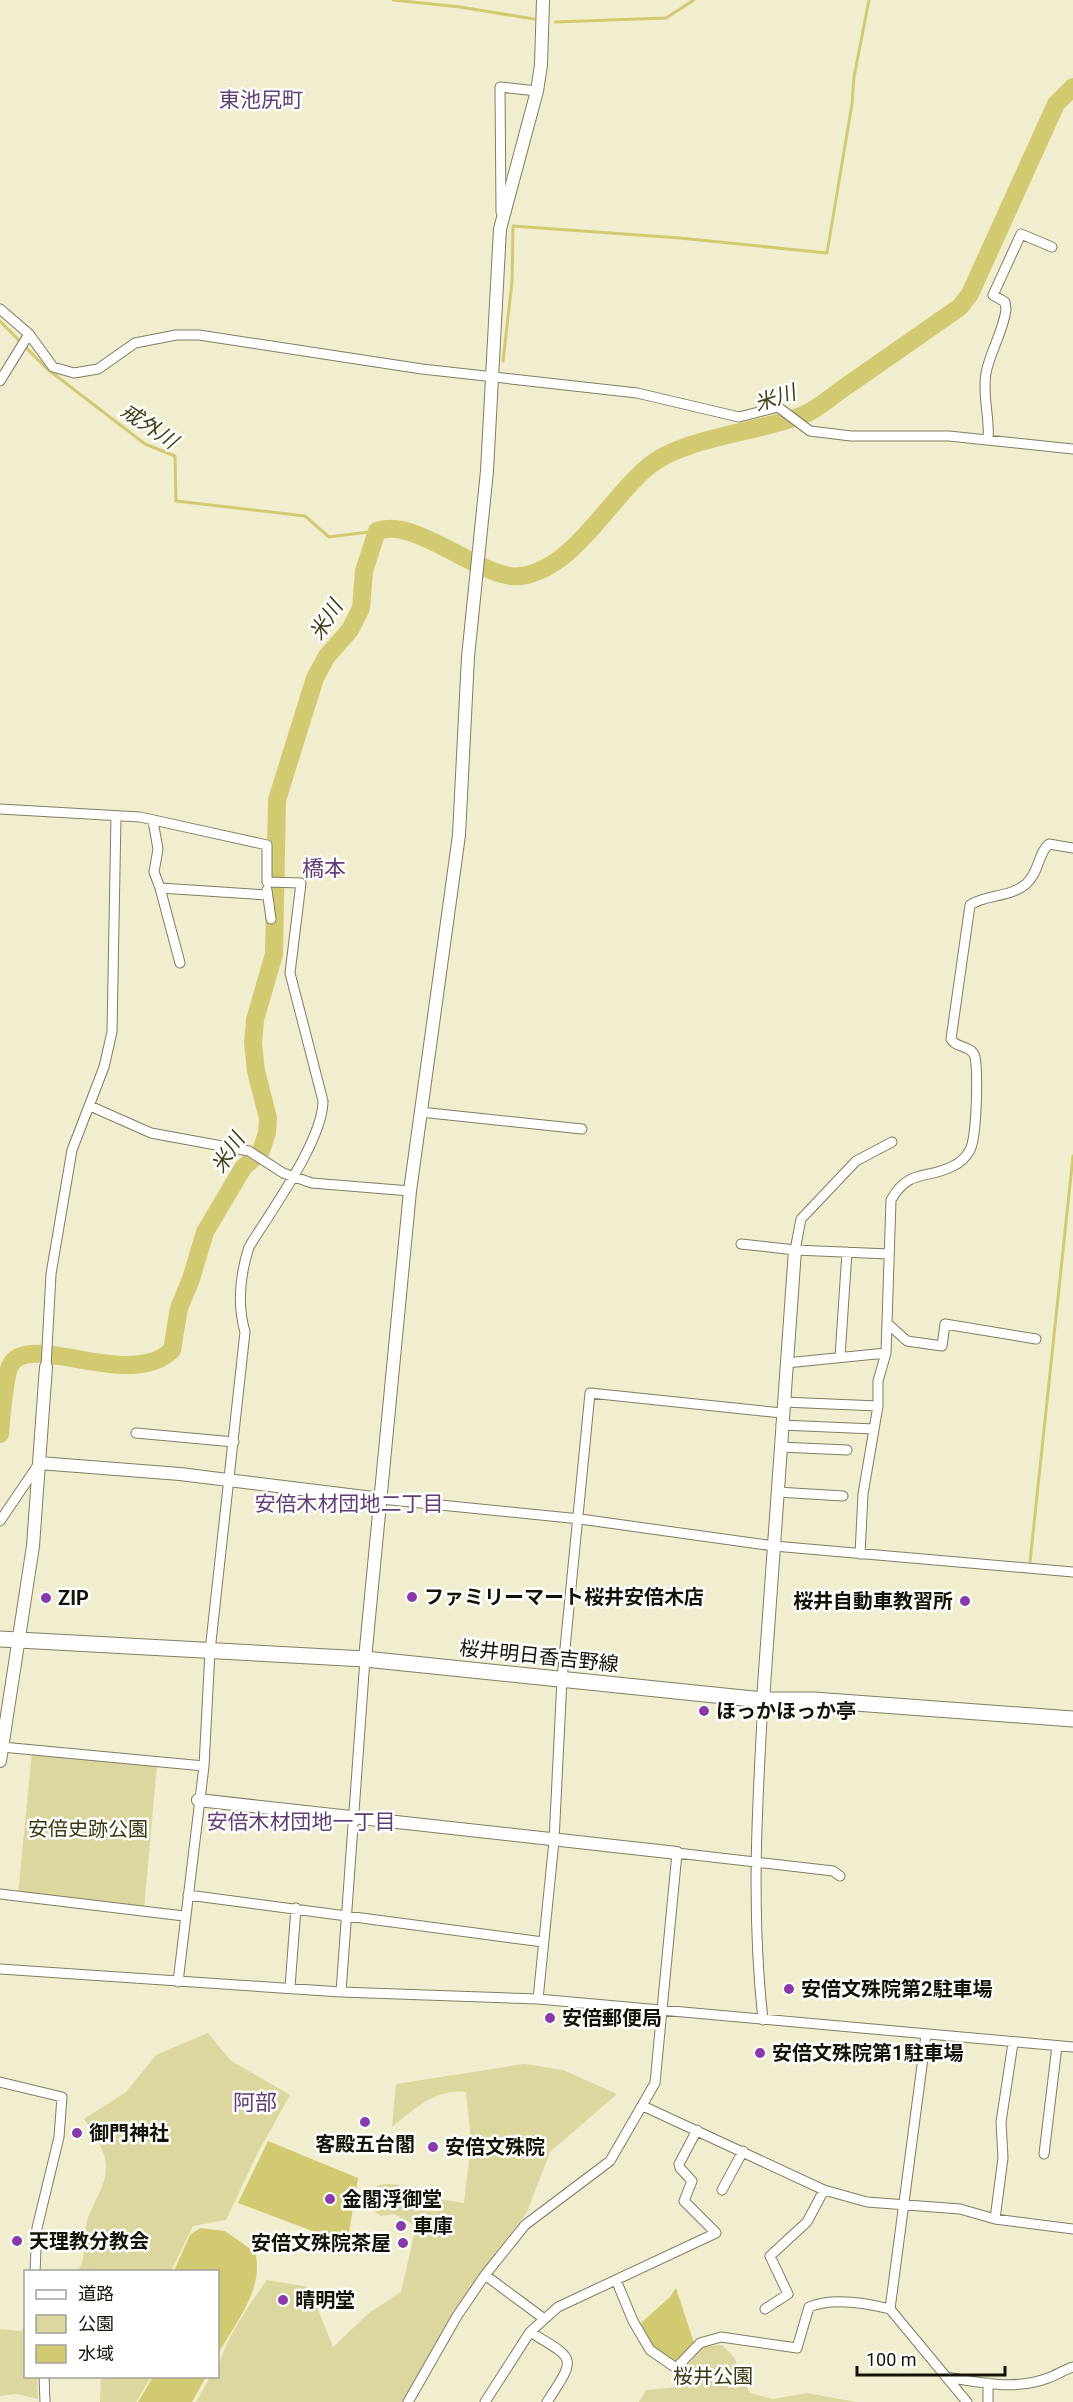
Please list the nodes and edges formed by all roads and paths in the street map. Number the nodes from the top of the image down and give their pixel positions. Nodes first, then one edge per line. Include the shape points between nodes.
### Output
1 (543, 0) edge
2 (537, 91) junction
3 (500, 229) junction
4 (1052, 247) dead end
5 (0, 309) edge
6 (30, 334) junction
7 (492, 375) junction
8 (0, 381) edge
9 (988, 440) junction
10 (1073, 449) edge
11 (0, 809) edge
12 (116, 816) junction
13 (153, 821) junction
14 (1073, 848) edge
15 (267, 882) junction
16 (160, 888) junction
17 (267, 895) junction
18 (272, 919) dead end
19 (180, 963) dead end
20 (90, 1106) junction
21 (420, 1112) junction
22 (582, 1129) dead end
23 (892, 1142) dead end
24 (291, 1177) junction
25 (410, 1191) junction
26 (741, 1244) dead end
27 (795, 1250) junction
28 (847, 1252) junction
29 (890, 1254) junction
30 (887, 1323) junction
31 (1036, 1340) dead end
32 (886, 1353) junction
33 (840, 1358) junction
34 (786, 1363) junction
35 (46, 1367) joint
36 (878, 1406) junction
37 (782, 1413) junction
38 (874, 1429) junction
39 (136, 1433) dead end
40 (234, 1442) junction
41 (780, 1447) junction
42 (847, 1450) dead end
43 (39, 1463) junction
44 (231, 1480) junction
45 (777, 1492) junction
46 (843, 1496) dead end
47 (381, 1498) junction
48 (579, 1519) junction
49 (0, 1521) edge
50 (774, 1546) junction
51 (860, 1554) junction
52 (1073, 1572) edge
53 (0, 1640) edge
54 (20, 1640) junction
55 (210, 1651) junction
56 (365, 1659) junction
57 (562, 1679) junction
58 (763, 1700) junction
59 (1073, 1719) edge
60 (2, 1747) junction
61 (0, 1761) edge
62 (204, 1766) junction
63 (198, 1800) junction
64 (354, 1819) junction
65 (554, 1840) junction
66 (677, 1854) junction
67 (754, 1862) junction
68 (840, 1876) dead end
69 (0, 1894) edge
70 (188, 1895) junction
71 (296, 1908) junction
72 (345, 1914) junction
73 (184, 1916) junction
74 (543, 1942) junction
75 (0, 1969) edge
76 (178, 1982) junction
77 (290, 1987) junction
78 (341, 1992) junction
79 (538, 1999) junction
80 (661, 2009) junction
81 (764, 2020) junction
82 (926, 2035) junction
83 (1013, 2043) junction
84 (1057, 2046) junction
85 (1073, 2046) edge
86 (0, 2082) edge
87 (643, 2106) junction
88 (697, 2130) junction
89 (743, 2151) junction
90 (1044, 2154) dead end
91 (722, 2190) dead end
92 (825, 2190) junction
93 (903, 2204) junction
94 (995, 2219) junction
95 (1073, 2229) edge
96 (35, 2270) edge
97 (485, 2275) junction
98 (616, 2280) junction
99 (765, 2309) dead end
100 (890, 2309) junction
101 (543, 2318) junction
102 (530, 2332) junction
103 (1073, 2367) edge
104 (946, 2376) junction
105 (44, 2378) edge
106 (988, 2383) junction
107 (549, 2401) edge
108 (45, 2402) edge
109 (408, 2402) edge
110 (485, 2402) edge
111 (967, 2402) edge
112 (987, 2402) edge

1 - 2 street
2 - 3 street
2 - 3 street via 500,87
3 - 7 street
4 - 9 street via 1021,234 993,295 1005,302 1006,310 986,373
5 - 6 street
6 - 7 street via 53,367 74,373 98,369 135,343 176,334 282,346 422,369
6 - 8 street
7 - 9 street via 637,393 739,417 778,407 810,431
7 - 21 street via 480,556 468,657 459,835
9 - 10 street
11 - 12 street
12 - 13 street
12 - 20 street via 112,1032
13 - 15 street via 267,845
13 - 16 street via 158,849 154,872
14 - 29 street via 1049,844 1027,883 1011,893 970,905 951,1039 975,1056 976,1103 971,1147 955,1165 916,1175 900,1187 891,1200
15 - 17 street
15 - 24 street via 302,883 290,973 323,1101 323,1115
16 - 17 street
16 - 19 street
17 - 18 street
20 - 24 street via 151,1133 249,1151
20 - 35 street via 72,1150 51,1274
21 - 22 street
21 - 25 street
23 - 27 street via 856,1161 801,1219
24 - 25 street via 312,1183
24 - 40 street via 249,1247 244,1264 239,1312 245,1332
25 - 47 street
26 - 27 street
27 - 28 street
27 - 34 street
28 - 29 street
28 - 33 street
29 - 30 street
30 - 31 street via 907,1341 942,1346 945,1324
30 - 32 street
32 - 33 street
32 - 36 street via 878,1381
33 - 34 street
34 - 37 street
35 - 43 street
36 - 37 street
36 - 38 street
37 - 38 street
37 - 41 street
37 - 48 street via 590,1393
38 - 51 street via 863,1494
39 - 40 street
40 - 44 street
41 - 42 street
41 - 45 street
43 - 44 street
43 - 49 street
43 - 54 street
44 - 47 street
44 - 55 street
45 - 46 street
45 - 50 street
47 - 48 street
47 - 56 street
48 - 50 street
48 - 57 street
50 - 51 street
50 - 58 street
51 - 52 street
53 - 54 main road, 桜井明日香吉野線
54 - 55 main road, 桜井明日香吉野線
54 - 60 street
55 - 56 main road, 桜井明日香吉野線
55 - 62 street
56 - 57 main road, 桜井明日香吉野線
56 - 64 street
57 - 58 main road, 桜井明日香吉野線
57 - 65 street
58 - 59 main road, 桜井明日香吉野線 via 814,1700
58 - 67 street
60 - 61 street
60 - 62 street
62 - 63 street
63 - 64 street
63 - 70 street
64 - 65 street
64 - 72 street
65 - 66 street
65 - 74 street
66 - 67 street
66 - 80 street
67 - 68 street via 833,1871
67 - 81 street via 756,1958
69 - 73 street
70 - 71 street
70 - 73 street
71 - 72 street
71 - 77 street
72 - 74 street
72 - 78 street
73 - 76 street
74 - 79 street
75 - 76 street
76 - 77 street
77 - 78 street
78 - 79 street
79 - 80 street
80 - 81 street
80 - 87 street via 655,2084
81 - 82 street
82 - 83 street
82 - 93 street
83 - 84 street
83 - 94 street via 1000,2122 1003,2158
84 - 85 street
84 - 90 street
86 - 96 street via 62,2097 59,2137 37,2228
87 - 88 street
87 - 97 street via 610,2161 525,2225
88 - 89 street
88 - 98 street via 679,2164 692,2181 684,2201 716,2233
89 - 91 street
89 - 92 street
92 - 93 street via 867,2202
92 - 99 street via 807,2222 770,2256 788,2294
93 - 94 street via 960,2209
93 - 100 street
94 - 95 street
97 - 101 street
97 - 109 street
98 - 100 street via 650,2350 676,2368 700,2343 721,2337 797,2348 809,2307 819,2302
98 - 101 street
100 - 104 street
101 - 102 street
102 - 107 street via 565,2354 569,2361
102 - 110 street
103 - 106 street via 1059,2370 1049,2378 1008,2386
104 - 106 street
104 - 111 street
105 - 108 street
106 - 112 street

